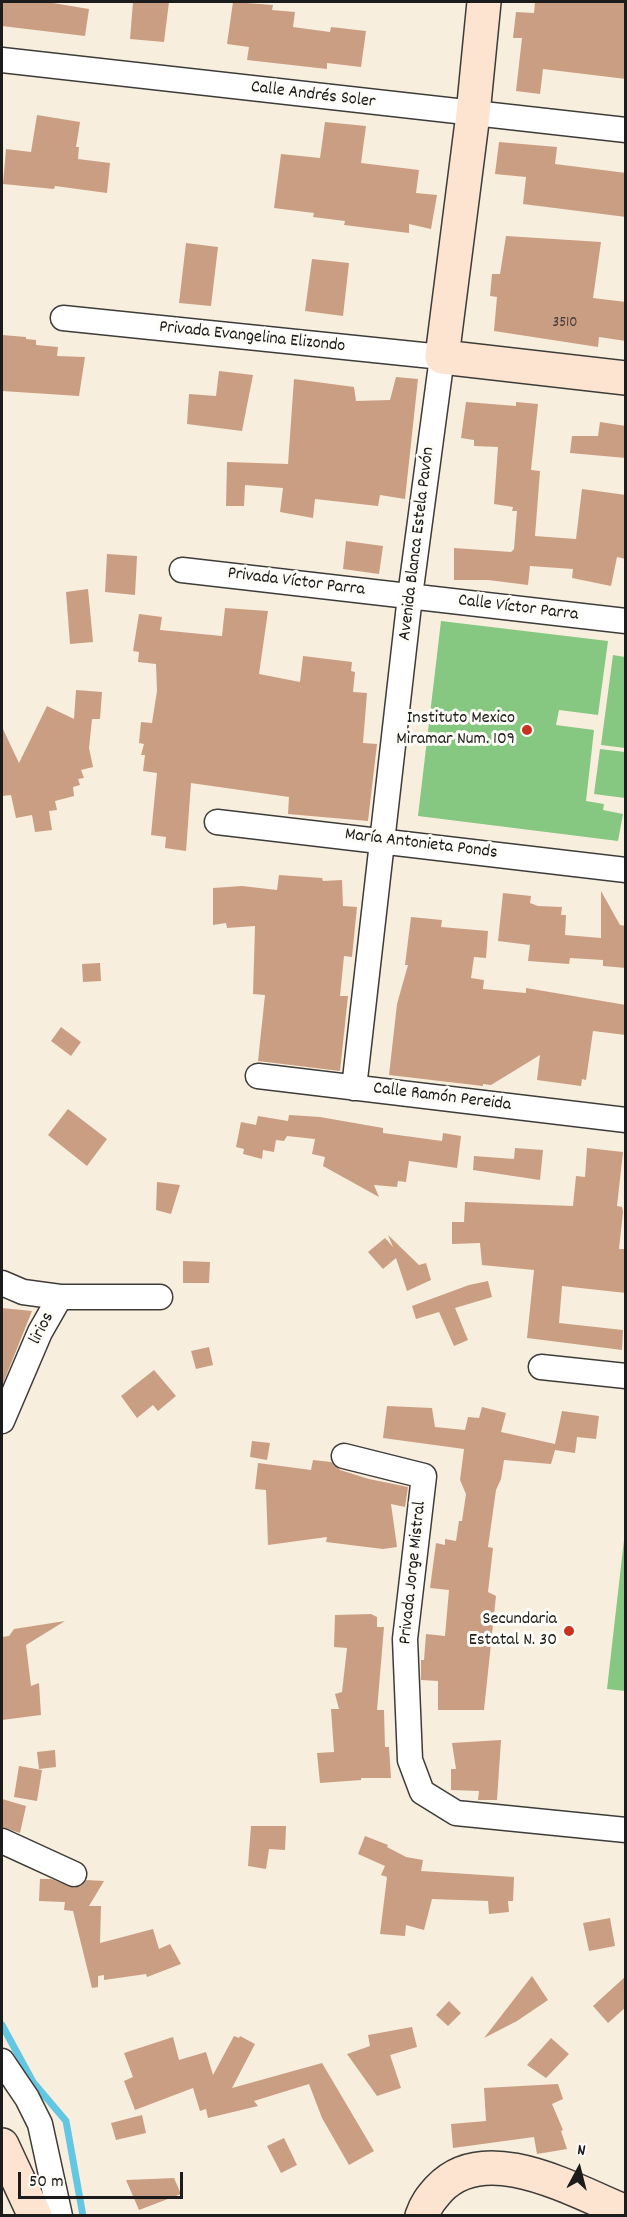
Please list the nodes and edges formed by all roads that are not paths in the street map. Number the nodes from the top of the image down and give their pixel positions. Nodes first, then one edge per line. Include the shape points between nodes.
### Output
1 (484, 2) edge
2 (2, 60) edge
3 (473, 114) junction
4 (626, 130) edge
5 (63, 318) dead end
6 (442, 357) junction
7 (626, 378) edge
8 (182, 570) dead end
9 (410, 596) junction
10 (626, 621) edge
11 (217, 822) dead end
12 (382, 840) junction
13 (626, 870) edge
14 (258, 1076) dead end
15 (354, 1088) junction
16 (626, 1120) edge
17 (2, 1283) edge
18 (160, 1297) dead end
19 (60, 1298) junction
20 (541, 1367) dead end
21 (626, 1376) edge
22 (2, 1420) edge
23 (344, 1456) dead end
24 (626, 1830) edge
25 (2, 1841) edge
26 (74, 1874) dead end
27 (2, 2061) edge
28 (5, 2159) edge
29 (626, 2212) edge
30 (35, 2216) edge
31 (60, 2216) edge
32 (422, 2216) edge

1 - 3 main road, Avenida Blanca Estela Pavón
2 - 3 street, Calle Andrés Soler
3 - 4 street, Calle Andrés Soler
3 - 6 main road, Avenida Blanca Estela Pavón
5 - 6 street, Privada Evangelina Elizondo
6 - 7 main road
6 - 9 street, Avenida Blanca Estela Pavón
8 - 9 street, Privada Víctor Parra
9 - 10 street, Calle Víctor Parra
9 - 12 street, Avenida Blanca Estela Pavón
11 - 12 street, María Antonieta Ponds
12 - 13 street, María Antonieta Ponds
12 - 15 street, Avenida Blanca Estela Pavón
14 - 15 street, Calle Ramón Pereida
15 - 16 street, Calle Ramón Pereida
17 - 19 street via 23,1292
18 - 19 street, lirios
19 - 22 street, lirios via 40,1332
20 - 21 street
23 - 24 street, Privada Jorge Mistral via 424,1476 405,1639 410,1760 422,1792 456,1813
25 - 26 street
27 - 31 street via 40,2124
28 - 30 main road
29 - 32 main road via 526,2171 480,2166 448,2179 426,2203

